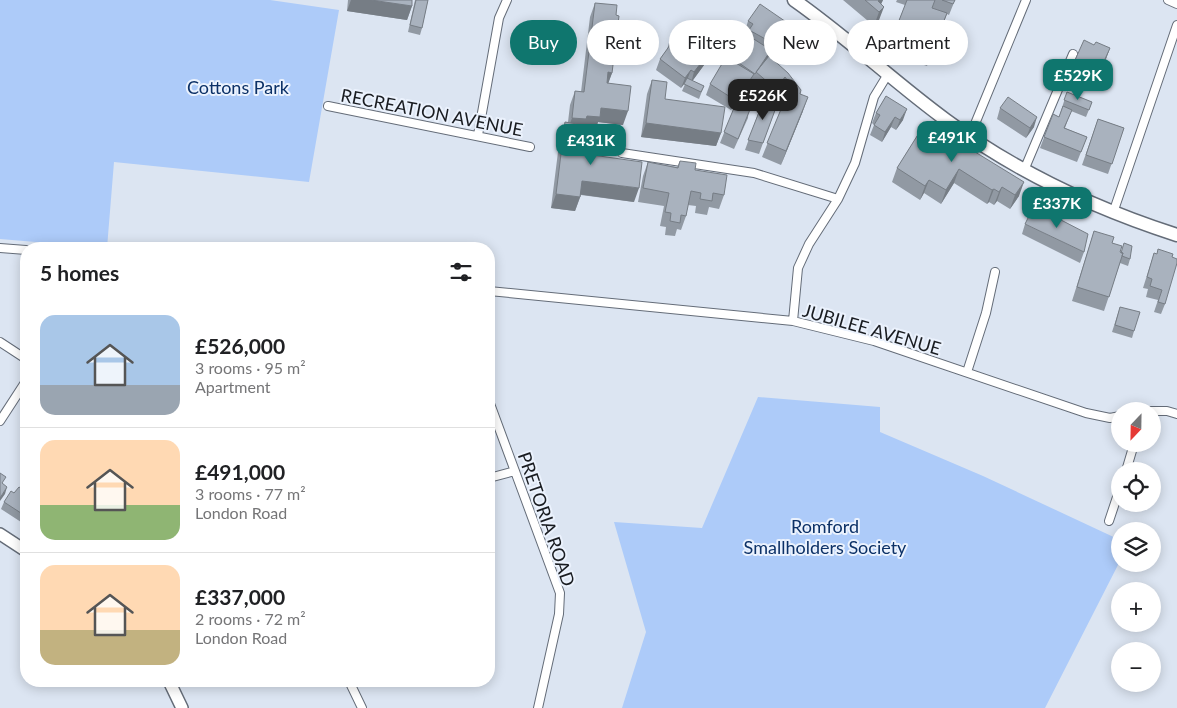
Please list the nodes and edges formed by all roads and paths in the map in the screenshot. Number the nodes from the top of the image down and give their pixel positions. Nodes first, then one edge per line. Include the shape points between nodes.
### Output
1 (507, 0) edge
2 (1026, 0) edge
3 (1168, 0) edge
4 (801, 2) edge
5 (1177, 4) edge
6 (1177, 25) edge
7 (1073, 54) dead end
8 (888, 74) junction
9 (328, 106) dead end
10 (478, 135) junction
11 (970, 136) junction
12 (530, 148) dead end
13 (622, 153) dead end
14 (1025, 168) junction
15 (838, 200) junction
16 (1113, 213) junction
17 (1177, 235) edge
18 (0, 248) edge
19 (20, 250) edge
20 (995, 272) dead end
21 (495, 292) edge
22 (793, 321) junction
23 (0, 342) edge
24 (20, 355) edge
25 (966, 372) junction
26 (20, 390) edge
27 (1161, 411) edge
28 (1177, 414) edge
29 (495, 417) edge
30 (1111, 418) edge
31 (0, 421) edge
32 (515, 471) junction
33 (495, 476) edge
34 (1112, 512) edge
35 (1109, 521) dead end
36 (0, 534) edge
37 (20, 547) edge
38 (172, 687) edge
39 (352, 687) edge
40 (182, 708) edge
41 (362, 708) edge
42 (538, 708) edge

1 - 10 street via 499,18
2 - 11 street
3 - 5 street
4 - 8 main road
6 - 16 street
7 - 14 street
8 - 11 main road
8 - 15 street via 874,97 855,163
9 - 10 street, RECREATION AVENUE
10 - 12 street, RECREATION AVENUE
11 - 14 main road
13 - 15 street via 754,173
14 - 16 main road
15 - 22 street via 809,244 798,268
16 - 17 main road
18 - 19 street
20 - 25 street via 986,313
21 - 22 street, JUBILEE AVENUE
22 - 25 street, JUBILEE AVENUE via 874,341
23 - 24 street
25 - 30 street, JUBILEE AVENUE via 1086,413
26 - 31 street
27 - 28 street
29 - 32 street, PRETORIA ROAD
32 - 33 street
32 - 42 street, PRETORIA ROAD via 560,593 559,614
34 - 35 street
36 - 37 street
38 - 40 street
39 - 41 street

